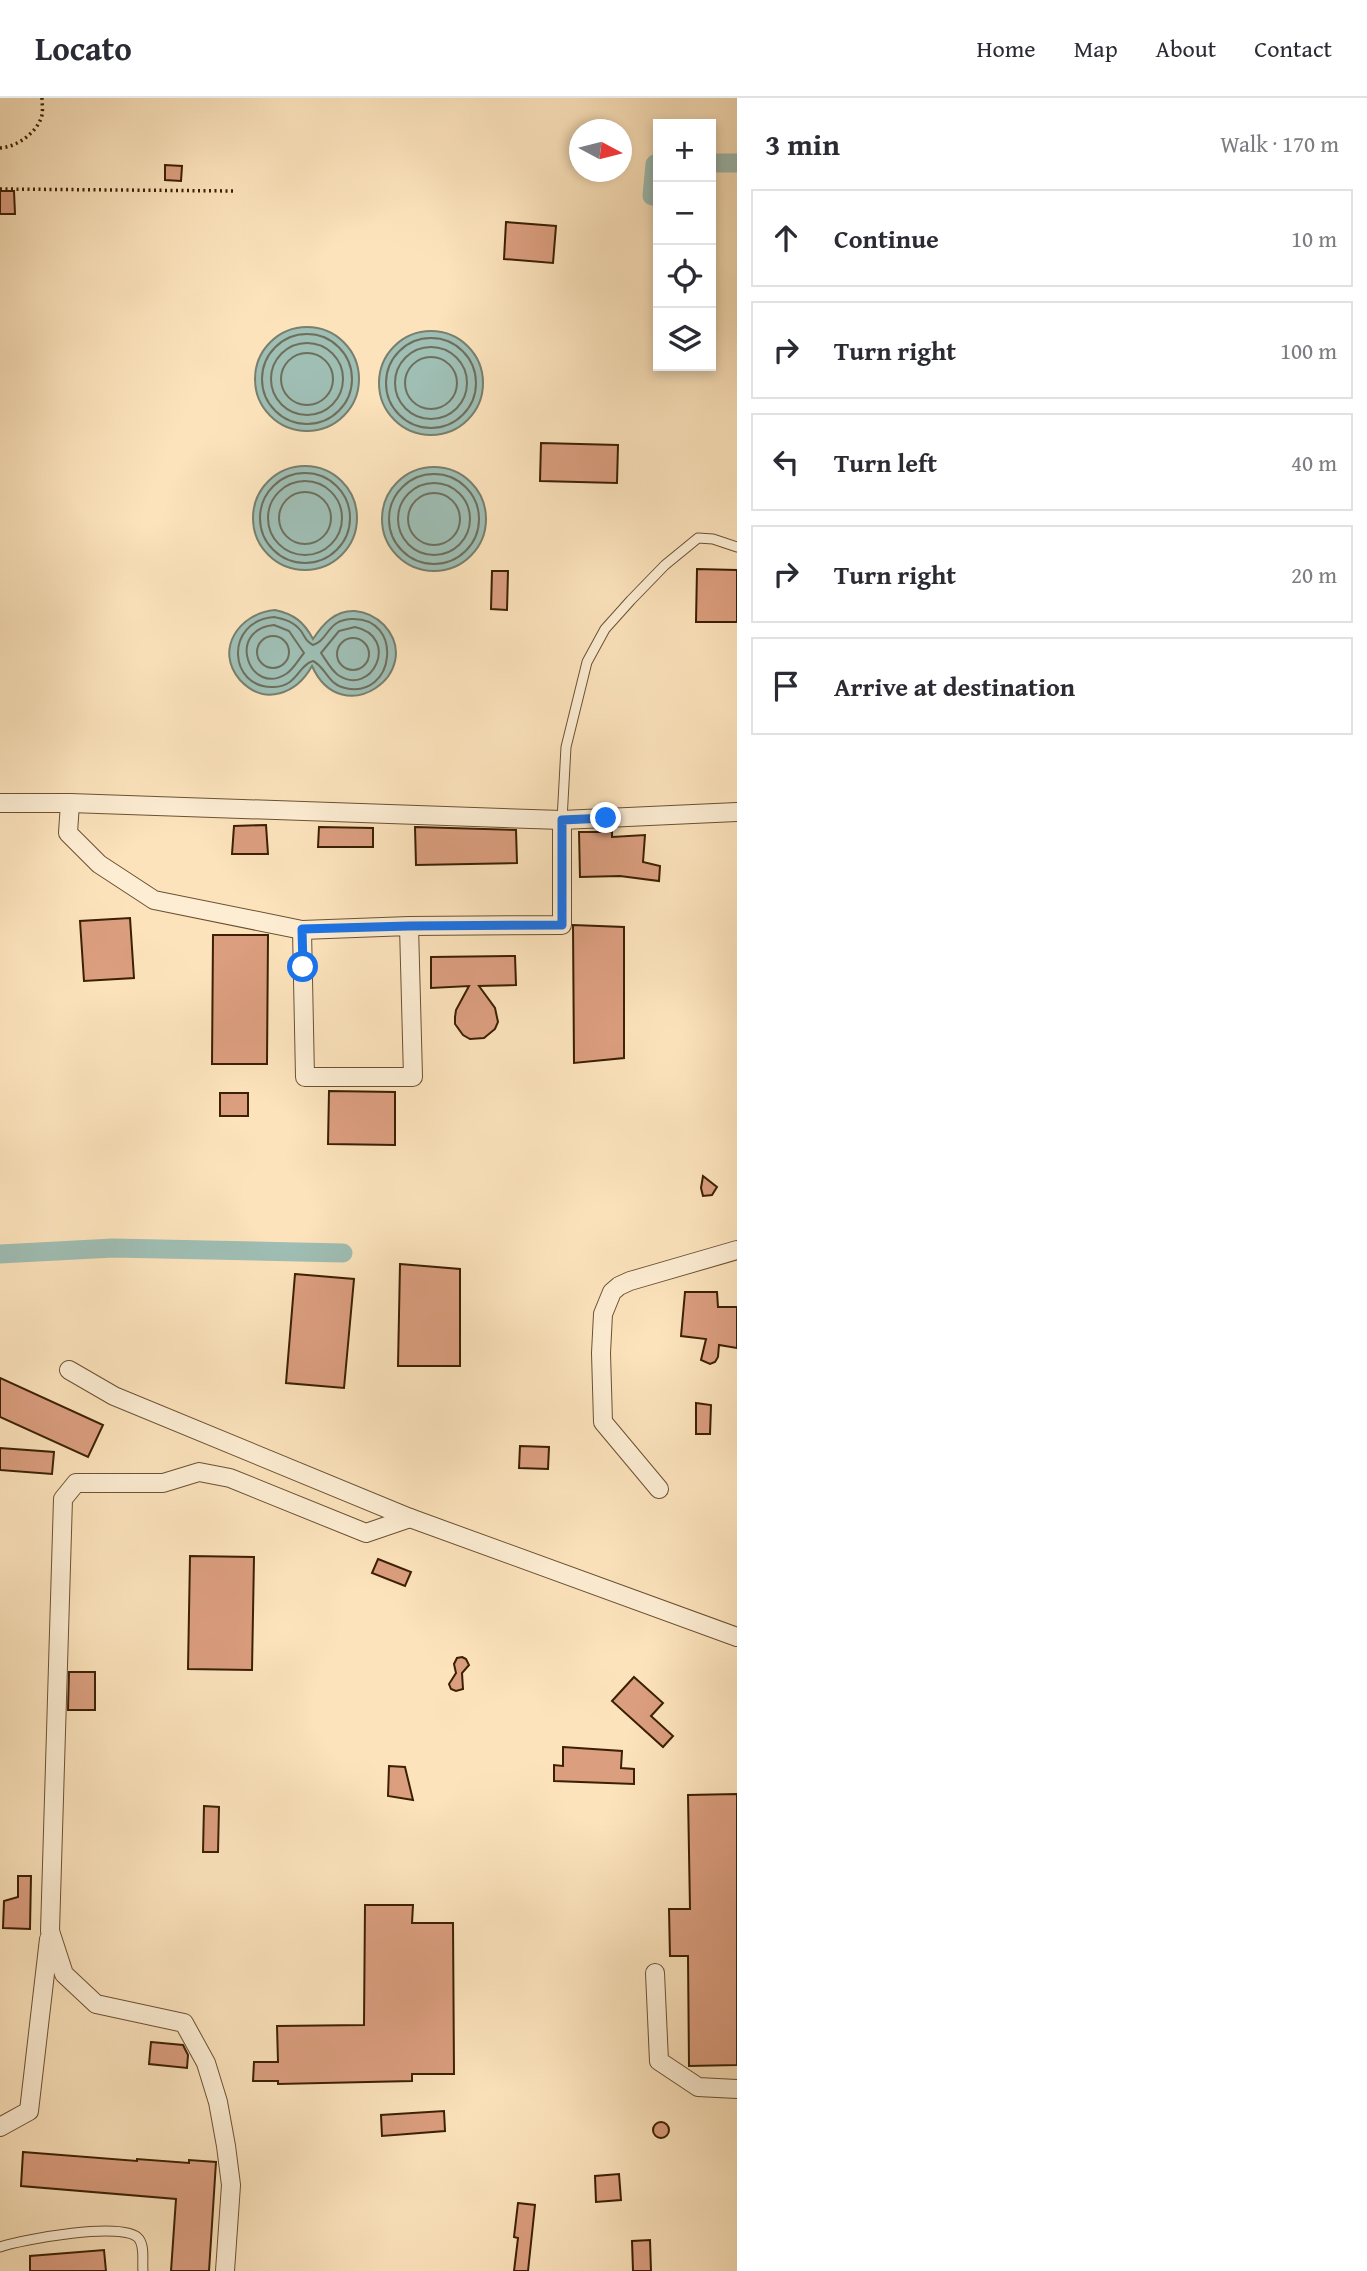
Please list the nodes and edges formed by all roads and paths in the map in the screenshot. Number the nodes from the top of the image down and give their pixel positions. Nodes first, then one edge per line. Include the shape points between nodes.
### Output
1 (42, 98) edge
2 (0, 148) edge
3 (0, 189) edge
4 (236, 191) dead end
5 (737, 547) edge
6 (0, 803) edge
7 (70, 803) junction
8 (737, 812) edge
9 (562, 820) junction
10 (409, 926) junction
11 (302, 929) junction
12 (737, 1250) edge
13 (69, 1370) dead end
14 (659, 1489) dead end
15 (410, 1518) junction
16 (737, 1637) edge
17 (50, 1931) junction
18 (655, 1973) dead end
19 (737, 2089) edge
20 (0, 2127) edge
21 (0, 2247) edge
22 (143, 2271) edge
23 (225, 2271) edge

1 - 2 path via 42,117 26,138
3 - 4 path
5 - 9 lane via 698,538 665,565 605,629 587,662 572,719
6 - 7 street
7 - 9 street
7 - 11 street via 68,833 99,864 154,900
8 - 9 street
9 - 10 street via 562,925
10 - 11 street
10 - 11 street via 413,1077 304,1077
12 - 14 street via 629,1281 607,1301 601,1353 603,1422
13 - 15 street via 114,1396
15 - 16 street
15 - 17 street via 366,1533 230,1478 199,1472 163,1483 76,1483 62,1499
17 - 20 street via 29,2111
17 - 23 street via 64,1974 96,2004 184,2023 206,2063 218,2102 231,2185
18 - 19 street via 659,2061 698,2087
21 - 22 lane via 99,2230 131,2232 139,2238

